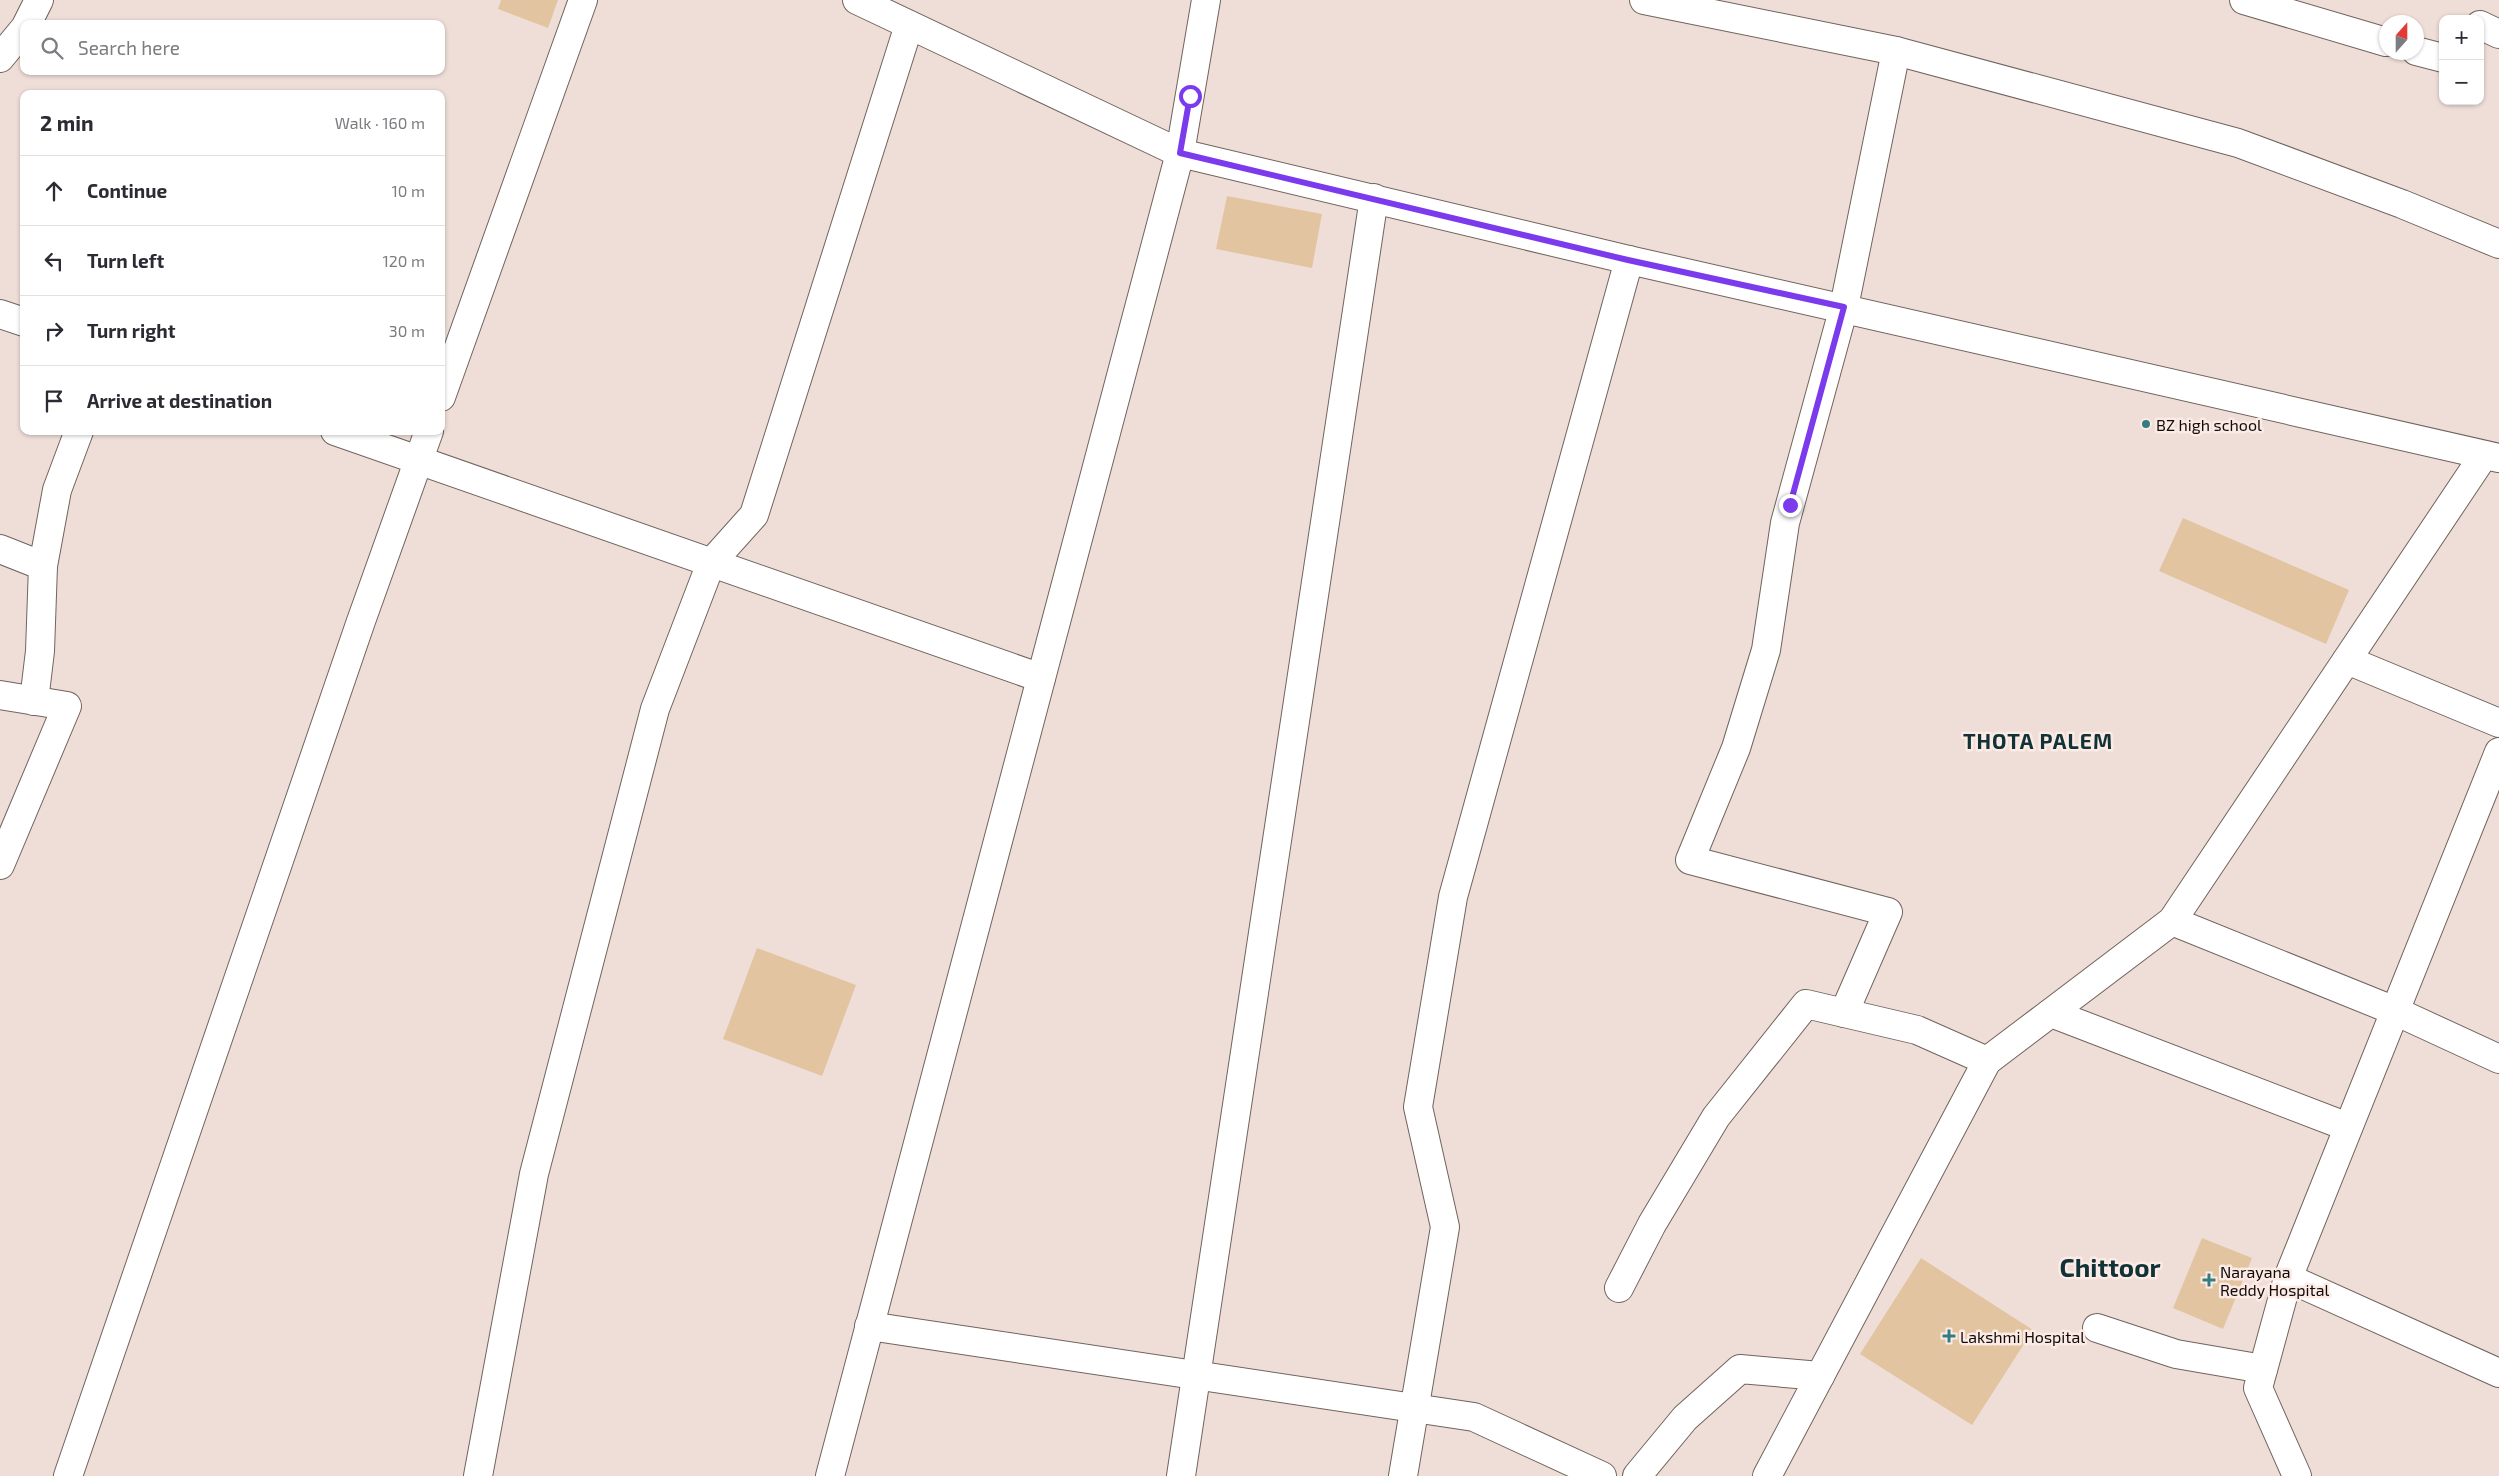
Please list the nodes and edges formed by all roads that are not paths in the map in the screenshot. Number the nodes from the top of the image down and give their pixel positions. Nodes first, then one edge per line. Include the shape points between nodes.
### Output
1 (39, 0) edge
2 (583, 0) edge
3 (857, 0) edge
4 (1206, 0) edge
5 (1644, 0) edge
6 (2244, 0) edge
7 (29, 20) edge
8 (909, 25) junction
9 (2484, 27) edge
10 (20, 34) edge
11 (2499, 34) edge
12 (2379, 40) edge
13 (1896, 51) junction
14 (2424, 53) edge
15 (2439, 57) edge
16 (0, 58) edge
17 (1180, 153) junction
18 (1374, 198) junction
19 (2499, 244) edge
20 (1628, 260) junction
21 (1844, 307) junction
22 (0, 314) edge
23 (20, 321) edge
24 (445, 387) edge
25 (78, 435) edge
26 (346, 435) edge
27 (428, 435) edge
28 (2492, 456) edge
29 (419, 461) junction
30 (0, 549) edge
31 (711, 563) junction
32 (44, 566) junction
33 (2347, 660) junction
34 (1041, 678) junction
35 (0, 695) edge
36 (34, 700) junction
37 (2499, 723) edge
38 (2499, 752) edge
39 (0, 865) edge
40 (2172, 921) junction
41 (2395, 1011) junction
42 (1844, 1013) junction
43 (2051, 1013) junction
44 (2499, 1059) edge
45 (1987, 1061) junction
46 (2348, 1127) junction
47 (2288, 1278) junction
48 (1619, 1288) dead end
49 (869, 1326) junction
50 (2097, 1328) dead end
51 (2263, 1369) junction
52 (2499, 1373) edge
53 (1197, 1375) junction
54 (1820, 1376) junction
55 (1415, 1408) junction
56 (68, 1476) edge
57 (478, 1476) edge
58 (830, 1476) edge
59 (1182, 1476) edge
60 (1403, 1476) edge
61 (1602, 1476) edge
62 (1637, 1476) edge
63 (1767, 1476) edge
64 (2297, 1476) edge

1 - 7 street
2 - 24 street
3 - 8 street
4 - 17 street
5 - 13 street
6 - 12 street
8 - 17 street
8 - 31 street via 754,515
9 - 11 street
10 - 16 street
13 - 19 street via 2238,143
13 - 21 street
14 - 15 street
17 - 18 street
17 - 34 street
18 - 20 street
18 - 53 street
20 - 21 street
20 - 55 street via 1453,897 1418,1106 1445,1227
21 - 28 street
21 - 42 street via 1785,523 1766,650 1736,748 1690,860 1888,912
22 - 23 street
25 - 32 street via 57,490
26 - 29 street
27 - 29 street
28 - 33 street
29 - 31 street
29 - 56 street
30 - 32 street
31 - 34 street
31 - 57 street via 655,709 534,1174
32 - 36 street
33 - 37 street
33 - 40 street
34 - 49 street
35 - 36 street
36 - 39 street via 67,706
38 - 41 street
40 - 41 street
40 - 43 street
41 - 44 street
41 - 46 street
42 - 45 street via 1918,1030
42 - 48 street via 1806,1004 1716,1117 1652,1224
43 - 45 street
43 - 46 street
45 - 54 street
46 - 47 street
47 - 51 street
47 - 52 street
49 - 53 street
49 - 58 street
50 - 51 street via 2176,1354
51 - 64 street via 2258,1388
53 - 55 street
53 - 59 street
54 - 62 street via 1740,1369 1685,1418
54 - 63 street
55 - 60 street
55 - 61 street via 1474,1417

